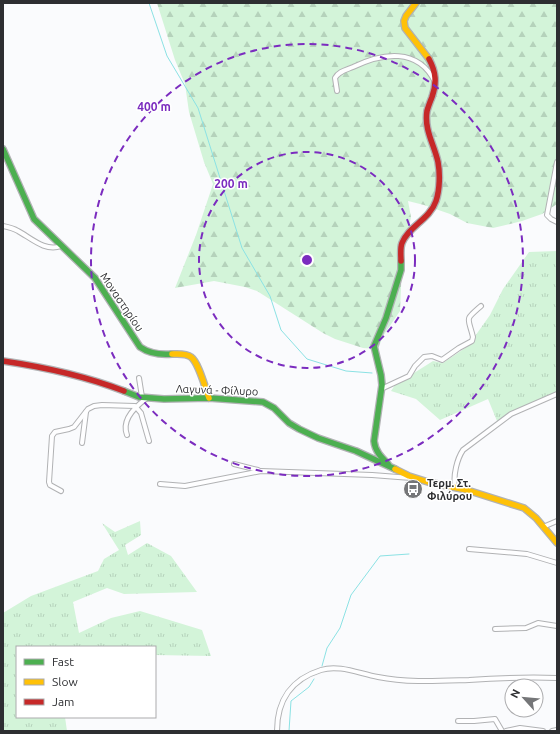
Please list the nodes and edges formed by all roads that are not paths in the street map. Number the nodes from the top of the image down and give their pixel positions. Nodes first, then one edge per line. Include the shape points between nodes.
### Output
1 (416, 4) edge
2 (436, 84) junction
3 (337, 91) dead end
4 (3, 149) edge
5 (557, 162) edge
6 (557, 222) edge
7 (3, 226) edge
8 (61, 246) junction
9 (481, 306) dead end
10 (3, 361) edge
11 (139, 378) dead end
12 (381, 388) junction
13 (557, 394) edge
14 (144, 398) junction
15 (210, 398) junction
16 (135, 406) junction
17 (86, 412) junction
18 (127, 435) dead end
19 (149, 441) dead end
20 (82, 443) dead end
21 (234, 464) dead end
22 (391, 468) junction
23 (261, 471) junction
24 (416, 479) junction
25 (160, 484) dead end
26 (455, 487) junction
27 (61, 491) dead end
28 (557, 521) edge
29 (543, 527) junction
30 (557, 543) edge
31 (469, 549) dead end
32 (557, 563) edge
33 (557, 626) edge
34 (495, 629) dead end
35 (557, 678) edge
36 (458, 721) dead end
37 (557, 730) edge
38 (277, 731) edge
39 (502, 731) edge
40 (506, 731) edge
41 (543, 731) edge
42 (552, 731) edge

1 - 2 street via 406,16 405,28 430,60 435,71
2 - 3 street via 422,64 410,58 390,55 342,71 335,78
2 - 12 street via 427,110 427,124 438,162 438,194 432,210 405,237 402,244 401,270 374,346 381,375
4 - 8 street, Μοναστηρίου via 31,214
5 - 6 street via 547,215
7 - 8 street via 17,230 46,247
8 - 15 street, Μοναστηρίου via 98,282 143,350 157,355 184,354 193,358
9 - 12 street via 468,320 472,341 442,360 432,356 424,357 409,376
10 - 14 street, Λαγυνά - Φίλυρο via 44,367 109,385
11 - 14 street
12 - 22 street via 374,441 380,456
13 - 26 street via 511,414 464,450 454,474
14 - 15 street, Λαγυνά - Φίλυρο
14 - 16 street
15 - 22 street, Λαγυνά - Φίλυρο via 263,402 298,429 356,451
16 - 17 street via 102,405 94,406
16 - 18 street via 127,422
16 - 19 street via 141,413
17 - 20 street
17 - 27 street via 74,427 55,432 52,436 49,482
21 - 23 street
22 - 24 street, Λαγυνά - Φίλυρο
23 - 24 street
23 - 25 street via 185,486
24 - 26 street, Λαγυνά - Φίλυρο
26 - 29 street, Λαγυνά - Φίλυρο via 521,507 531,513
28 - 29 street
29 - 30 street, Λαγυνά - Φίλυρο
31 - 32 street via 527,554
33 - 34 street via 538,623 526,628
35 - 38 street via 415,680 325,669 305,677 291,688 280,713
36 - 39 street via 495,719
37 - 42 street
40 - 41 street via 520,728

